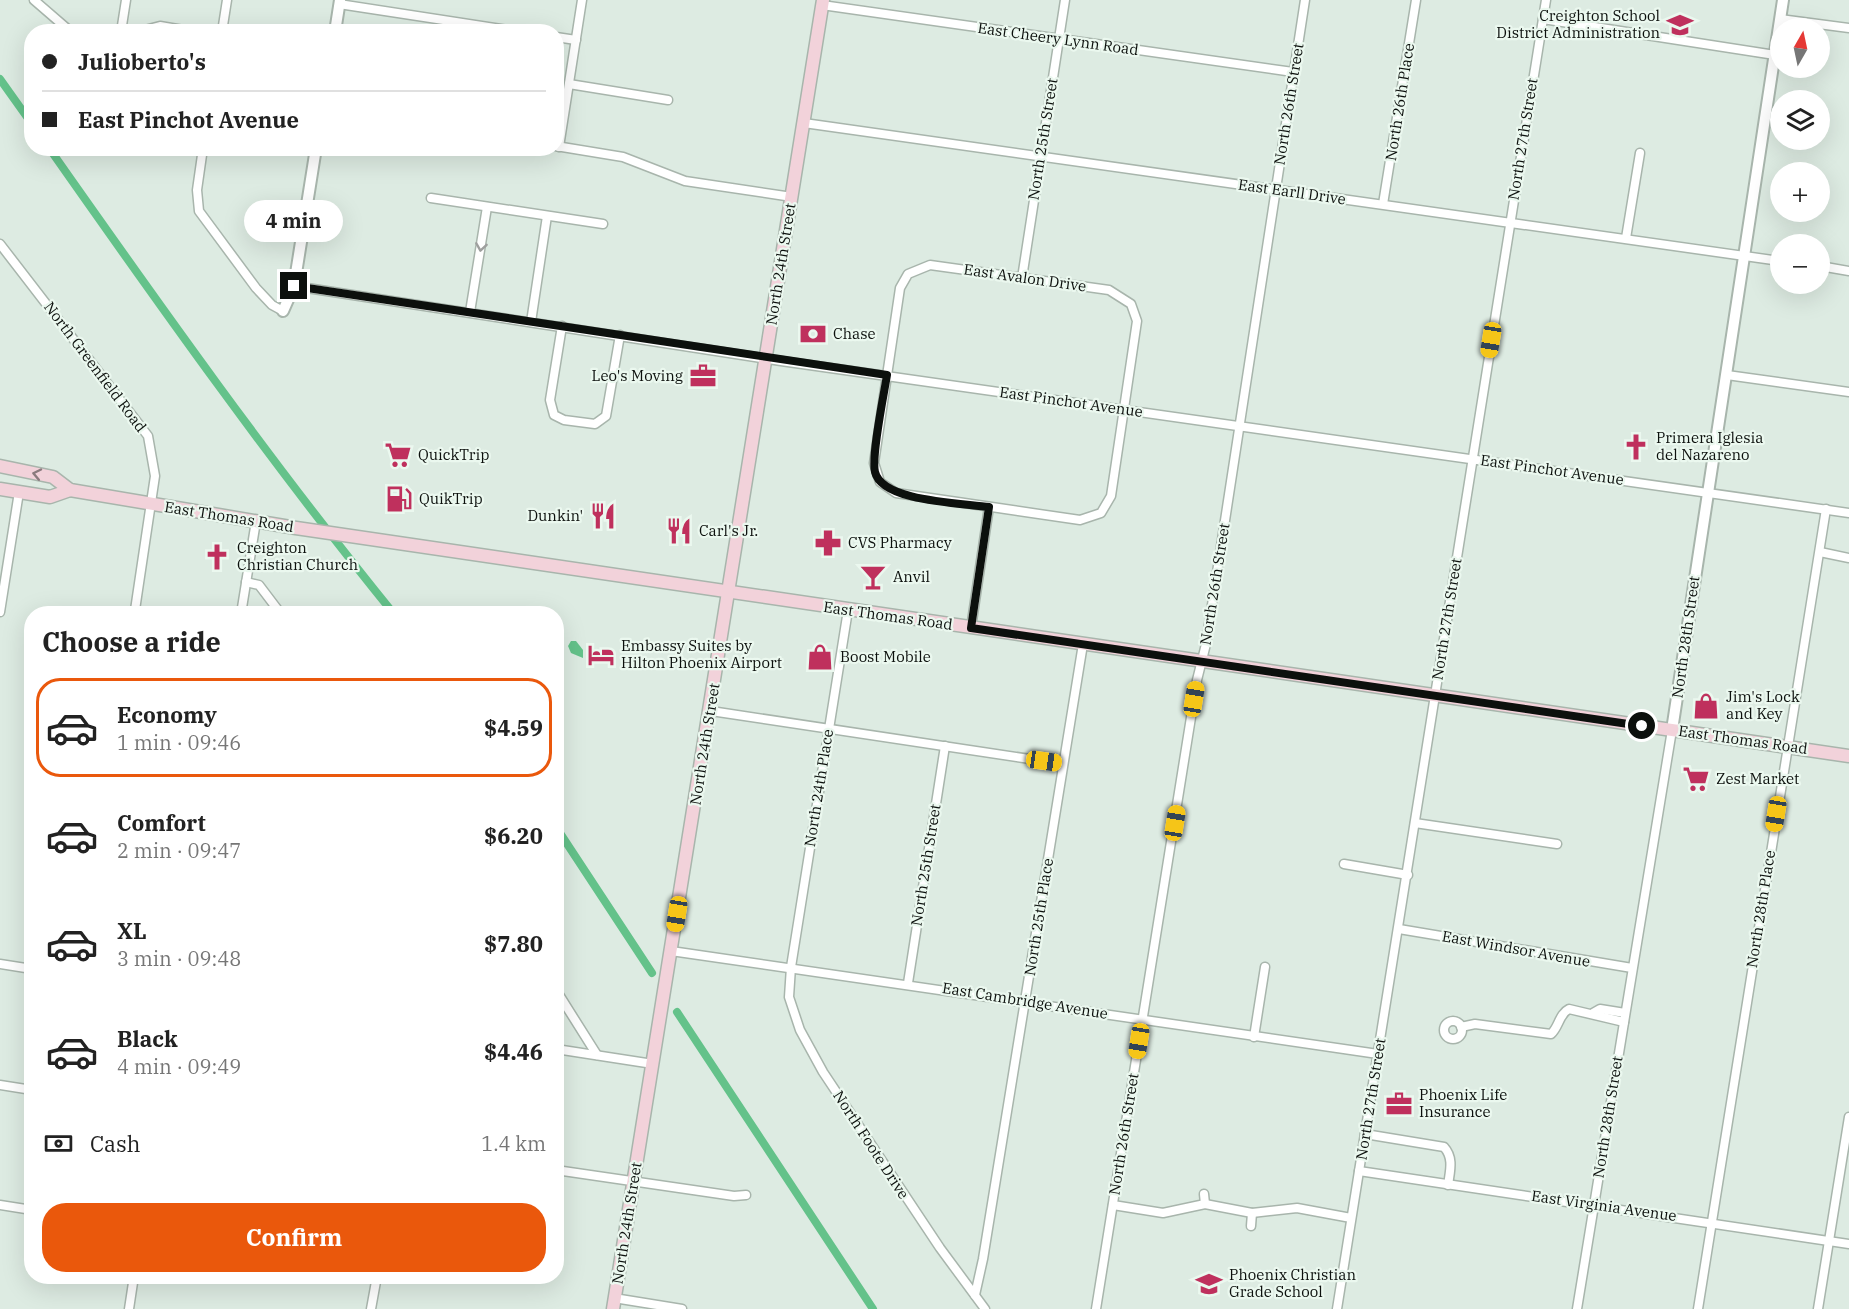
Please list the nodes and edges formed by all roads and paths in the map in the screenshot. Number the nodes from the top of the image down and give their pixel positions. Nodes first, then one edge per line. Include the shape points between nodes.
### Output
1 (34, 0) edge
2 (126, 0) edge
3 (227, 0) edge
4 (582, 0) edge
5 (1065, 0) edge
6 (1305, 0) edge
7 (1416, 0) edge
8 (1546, 0) edge
9 (1783, 0) edge
10 (339, 2) edge
11 (822, 2) edge
12 (1780, 18) edge
13 (1543, 19) junction
14 (62, 24) edge
15 (122, 24) edge
16 (223, 24) edge
17 (336, 24) edge
18 (472, 24) edge
19 (1830, 26) edge
20 (1849, 28) edge
21 (564, 38) edge
22 (1058, 39) junction
23 (576, 40) junction
24 (1770, 54) edge
25 (1293, 72) junction
26 (1771, 78) edge
27 (569, 84) junction
28 (668, 100) dead end
29 (564, 112) edge
30 (804, 123) junction
31 (564, 147) edge
32 (1640, 153) dead end
33 (202, 156) edge
34 (315, 156) edge
35 (1041, 156) junction
36 (1276, 190) junction
37 (792, 197) junction
38 (431, 198) dead end
39 (1383, 204) junction
40 (488, 207) junction
41 (548, 216) junction
42 (1510, 222) junction
43 (603, 224) dead end
44 (1626, 238) junction
45 (0, 244) edge
46 (1745, 255) junction
47 (1770, 259) edge
48 (1830, 268) edge
49 (1849, 271) edge
50 (1022, 278) junction
51 (294, 286) junction
52 (283, 311) joint
53 (470, 312) junction
54 (531, 321) junction
55 (562, 326) junction
56 (620, 335) junction
57 (766, 358) junction
58 (887, 375) junction
59 (1726, 375) junction
60 (1849, 393) edge
61 (1124, 410) junction
62 (1239, 427) junction
63 (1472, 459) junction
64 (0, 466) edge
65 (0, 489) edge
66 (70, 490) junction
67 (19, 492) junction
68 (1708, 493) junction
69 (152, 504) junction
70 (989, 507) junction
71 (1826, 509) junction
72 (1849, 513) edge
73 (256, 521) junction
74 (1820, 552) junction
75 (1849, 558) edge
76 (246, 582) junction
77 (729, 592) junction
78 (136, 606) edge
79 (242, 606) edge
80 (275, 606) edge
81 (848, 610) junction
82 (0, 612) edge
83 (971, 628) junction
84 (1083, 644) junction
85 (1201, 661) junction
86 (1435, 695) junction
87 (711, 711) junction
88 (829, 729) junction
89 (1672, 730) junction
90 (945, 746) junction
91 (1787, 747) junction
92 (1849, 756) edge
93 (1063, 764) junction
94 (1415, 823) junction
95 (1557, 844) dead end
96 (1344, 864) dead end
97 (1408, 875) junction
98 (1399, 929) junction
99 (671, 951) junction
100 (0, 964) edge
101 (791, 967) junction
102 (1265, 967) dead end
103 (24, 968) edge
104 (1632, 968) junction
105 (908, 983) junction
106 (1026, 1001) junction
107 (564, 1003) edge
108 (1624, 1018) junction
109 (1143, 1020) junction
110 (1461, 1027) dead end
111 (1254, 1037) junction
112 (564, 1050) edge
113 (1378, 1054) junction
114 (597, 1055) junction
115 (653, 1064) junction
116 (0, 1085) edge
117 (24, 1089) edge
118 (1849, 1117) edge
119 (1365, 1134) junction
120 (564, 1171) edge
121 (1359, 1171) junction
122 (634, 1182) junction
123 (1448, 1185) junction
124 (1204, 1194) dead end
125 (746, 1195) dead end
126 (1205, 1204) junction
127 (1594, 1204) junction
128 (0, 1205) edge
129 (1113, 1205) junction
130 (24, 1209) edge
131 (1252, 1213) junction
132 (1352, 1218) junction
133 (1712, 1222) junction
134 (1251, 1226) dead end
135 (1829, 1241) junction
136 (1849, 1244) edge
137 (133, 1284) edge
138 (376, 1284) edge
139 (975, 1295) junction
140 (614, 1304) edge
141 (129, 1309) edge
142 (371, 1309) edge
143 (682, 1309) edge
144 (985, 1309) edge
145 (1096, 1309) edge
146 (1337, 1309) edge
147 (1577, 1309) edge
148 (1698, 1309) edge
149 (1818, 1309) edge

1 - 14 street
2 - 15 street
3 - 16 street
4 - 23 street
5 - 22 street, North 25th Street
6 - 25 street, North 26th Street
7 - 39 street, North 26th Place
8 - 13 street, North 27th Street
9 - 12 street, North 28th Street
10 - 17 street
10 - 18 street
11 - 22 street, East Cheery Lynn Road
11 - 30 main road, North 24th Street
13 - 24 street
13 - 42 street, North 27th Street
19 - 20 street
21 - 23 street
22 - 25 street, East Cheery Lynn Road
22 - 35 street, North 25th Street
23 - 27 street
25 - 36 street, North 26th Street
26 - 46 street, North 28th Street
27 - 28 street
27 - 29 street
30 - 35 street, East Earll Drive
30 - 37 main road, North 24th Street
31 - 37 street via 623,157 686,181
32 - 44 street
33 - 52 street via 197,190 199,211 256,288 272,306
34 - 51 street
35 - 36 street, East Earll Drive
35 - 50 street, North 25th Street
36 - 39 street, East Earll Drive
36 - 62 street, North 26th Street
37 - 57 main road, North 24th Street
38 - 40 street
39 - 42 street, East Earll Drive
40 - 41 street
40 -> 53 street
41 - 43 street
41 - 54 street
42 - 44 street, East Earll Drive
42 - 63 street, North 27th Street
44 - 46 street, East Earll Drive
45 - 69 street, North Greenfield Road via 141,425 152,449
46 - 47 street, East Earll Drive
46 - 59 street, North 28th Street
48 - 49 street
50 - 58 street, East Avalon Drive via 930,265 915,269 900,288
50 - 61 street, East Avalon Drive via 1109,290 1131,304 1137,321
51 - 52 street
51 - 53 street, East Pinchot Avenue
53 - 54 street, East Pinchot Avenue
54 - 55 street, East Pinchot Avenue
55 - 56 street, East Pinchot Avenue
55 - 56 street via 550,400 554,415 564,420 595,424 606,416
56 - 57 street, East Pinchot Avenue
57 - 58 street, East Pinchot Avenue
57 - 77 main road, North 24th Street
58 - 61 street, East Pinchot Avenue
58 - 70 street via 874,463 880,482 896,493
59 - 60 street
59 - 68 street, North 28th Street
61 - 62 street, East Pinchot Avenue
61 - 70 street via 1111,496 1101,513 1080,520
62 - 63 street, East Pinchot Avenue
62 - 85 street, North 26th Street
63 - 68 street, East Pinchot Avenue
63 - 86 street, North 27th Street
66 -> 64 main road, East Thomas Road via 53,477
65 - 67 main road, East Thomas Road
66 - 67 main road, East Thomas Road via 50,497
66 - 69 main road, East Thomas Road
67 - 82 street
68 - 71 street, East Pinchot Avenue
68 - 89 street, North 28th Street
69 - 73 main road, East Thomas Road
69 - 78 street, North Greenfield Road
70 - 83 street
71 - 72 street, East Pinchot Avenue
71 - 74 street, North 28th Place
73 - 76 street
73 - 77 main road, East Thomas Road
74 - 75 street
74 - 91 street, North 28th Place
76 - 79 street
76 - 80 street via 259,585
77 - 81 main road, East Thomas Road
77 - 87 main road, North 24th Street
81 - 83 main road, East Thomas Road
81 - 88 street, North 24th Place
83 - 84 main road, East Thomas Road
84 - 85 main road, East Thomas Road
84 - 93 street, North 25th Place
85 - 86 main road, East Thomas Road
85 - 109 street, North 26th Street
86 - 89 main road, East Thomas Road
86 - 94 street, North 27th Street
87 - 88 street
87 - 99 main road, North 24th Street
88 - 90 street
88 - 101 street, North 24th Place
89 - 91 main road, East Thomas Road
89 - 104 street, North 28th Street
90 - 93 street
90 - 105 street, North 25th Street
91 - 92 main road, East Thomas Road
91 - 133 street, North 28th Place
93 - 106 street, North 25th Place
94 - 95 street
94 - 97 street, North 27th Street
96 - 97 street
97 - 98 street, North 27th Street
98 - 104 street, East Windsor Avenue
98 - 113 street, North 27th Street
99 - 101 street, East Cambridge Avenue
99 - 115 main road, North 24th Street
100 - 103 street
101 - 105 street, East Cambridge Avenue
101 - 139 street, North Foote Drive via 789,997 800,1030 823,1072
102 - 111 street
104 - 108 street, North 28th Street
105 - 106 street, East Cambridge Avenue
106 - 109 street, East Cambridge Avenue
106 - 139 street, North 25th Place
107 - 114 street
108 - 110 street via 1600,1009 1569,1009 1557,1029 1544,1035 1475,1024
108 - 127 street, North 28th Street
109 - 111 street, East Cambridge Avenue
109 - 129 street, North 26th Street
111 - 113 street, East Cambridge Avenue
112 - 114 street
113 - 119 street, North 27th Street
114 - 115 street
115 - 122 main road, North 24th Street
116 - 117 street
118 - 135 street
119 - 121 street, North 27th Street
119 - 123 street via 1444,1147 1451,1164
120 - 122 street
121 - 123 street, East Virginia Avenue
121 - 132 street, North 27th Street
122 - 125 street
122 - 140 main road, North 24th Street
123 - 127 street, East Virginia Avenue
124 - 126 street
126 - 129 street via 1171,1213
126 - 131 street
127 - 133 street, East Virginia Avenue
127 - 147 street, North 28th Street
128 - 130 street
129 - 145 street, North 26th Street
131 - 132 street via 1297,1208
131 - 134 street
132 - 146 street, North 27th Street
133 - 135 street, East Virginia Avenue
133 - 148 street, North 28th Place
135 - 136 street, East Virginia Avenue
135 - 149 street
137 - 141 street
138 - 142 street
139 - 144 street, North Foote Drive
140 - 143 street

